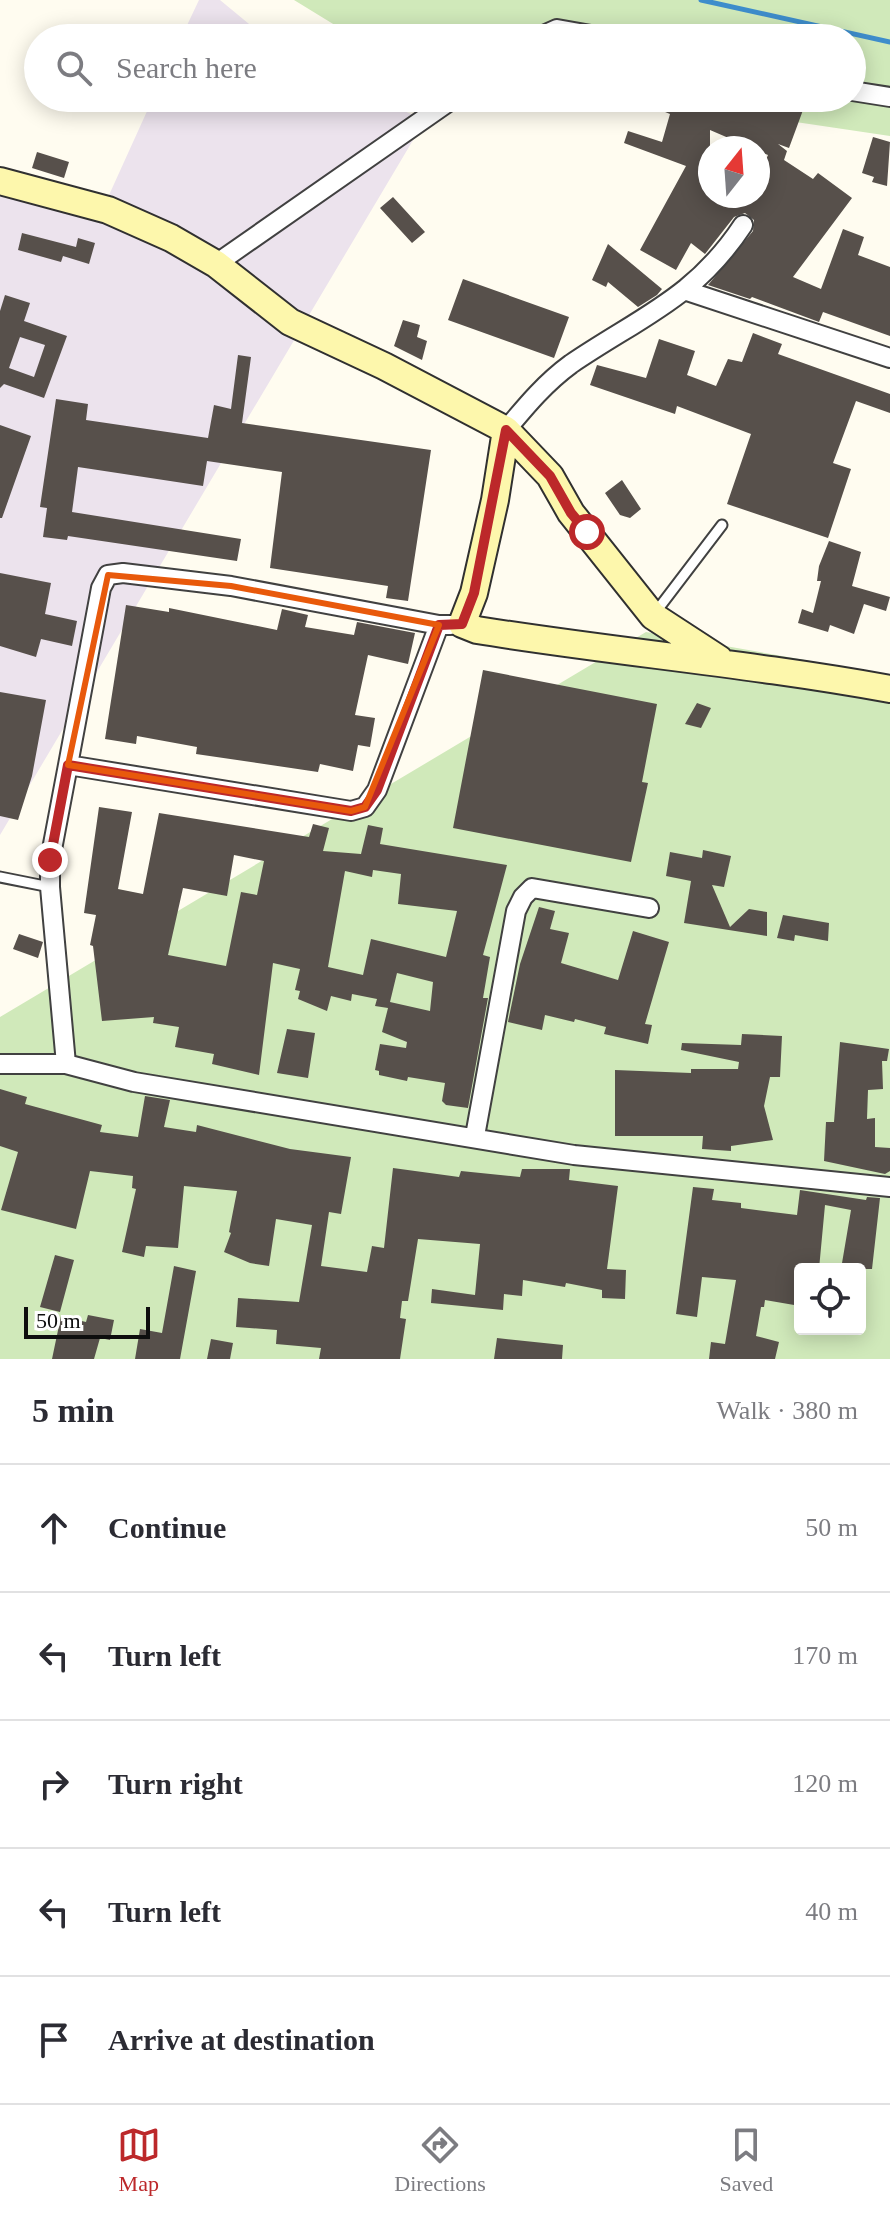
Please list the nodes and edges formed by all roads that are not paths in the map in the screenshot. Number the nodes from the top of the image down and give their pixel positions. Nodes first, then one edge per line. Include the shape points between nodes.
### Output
1 (866, 93) edge
2 (890, 97) edge
3 (434, 112) edge
4 (0, 181) edge
5 (743, 225) dead end
6 (216, 264) junction
7 (687, 291) junction
8 (890, 358) edge
9 (506, 430) junction
10 (722, 525) dead end
11 (653, 616) junction
12 (451, 624) junction
13 (724, 663) junction
14 (890, 689) edge
15 (68, 765) junction
16 (0, 877) edge
17 (50, 887) junction
18 (649, 908) dead end
19 (0, 1064) edge
20 (66, 1064) junction
21 (475, 1136) junction
22 (890, 1187) edge

1 - 2 street
3 - 6 street
4 - 6 street via 108,210
5 - 7 street
6 - 9 street via 290,322
7 - 8 street
7 - 9 street via 570,365 539,390
9 - 11 street via 550,476 571,513
9 - 12 street via 474,593
10 - 11 lane
11 - 13 street
12 - 13 street via 582,647
12 - 15 street via 365,807 351,811
12 - 15 street via 231,586 108,575 101,588
13 - 14 street
15 - 17 street
16 - 17 lane
17 - 20 street
18 - 21 street via 532,888 523,897 516,911
19 - 20 street
20 - 21 street via 134,1082
21 - 22 street via 574,1155

